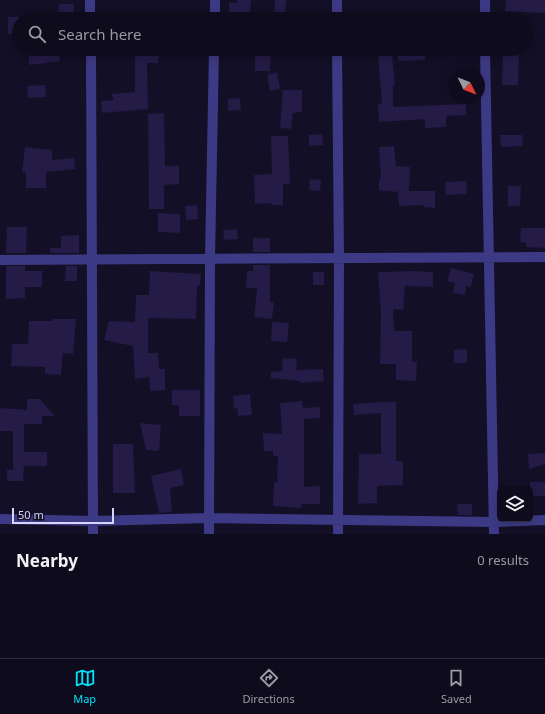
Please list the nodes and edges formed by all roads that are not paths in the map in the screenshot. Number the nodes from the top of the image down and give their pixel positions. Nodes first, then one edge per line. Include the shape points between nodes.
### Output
1 (90, 0) edge
2 (215, 0) edge
3 (337, 0) edge
4 (485, 0) edge
5 (90, 12) edge
6 (214, 12) edge
7 (337, 12) edge
8 (485, 12) edge
9 (91, 56) edge
10 (214, 56) edge
11 (337, 56) edge
12 (485, 56) edge
13 (545, 257) edge
14 (210, 258) junction
15 (339, 258) junction
16 (489, 258) junction
17 (0, 260) edge
18 (92, 260) junction
19 (209, 518) junction
20 (0, 519) edge
21 (338, 520) junction
22 (545, 520) edge
23 (93, 521) junction
24 (494, 522) junction
25 (93, 534) edge
26 (209, 534) edge
27 (338, 534) edge
28 (494, 534) edge

1 - 5 street
2 - 6 street
3 - 7 street
4 - 8 street
9 - 18 street
10 - 14 street
11 - 15 street
12 - 16 street
13 - 16 street
14 - 15 street
14 - 18 street
14 - 19 street
15 - 16 street
15 - 21 street
16 - 24 street
17 - 18 street
18 - 23 street
19 - 21 street
19 - 23 street
19 - 26 street
20 - 23 street
21 - 24 street
21 - 27 street
22 - 24 street
23 - 25 street
24 - 28 street

